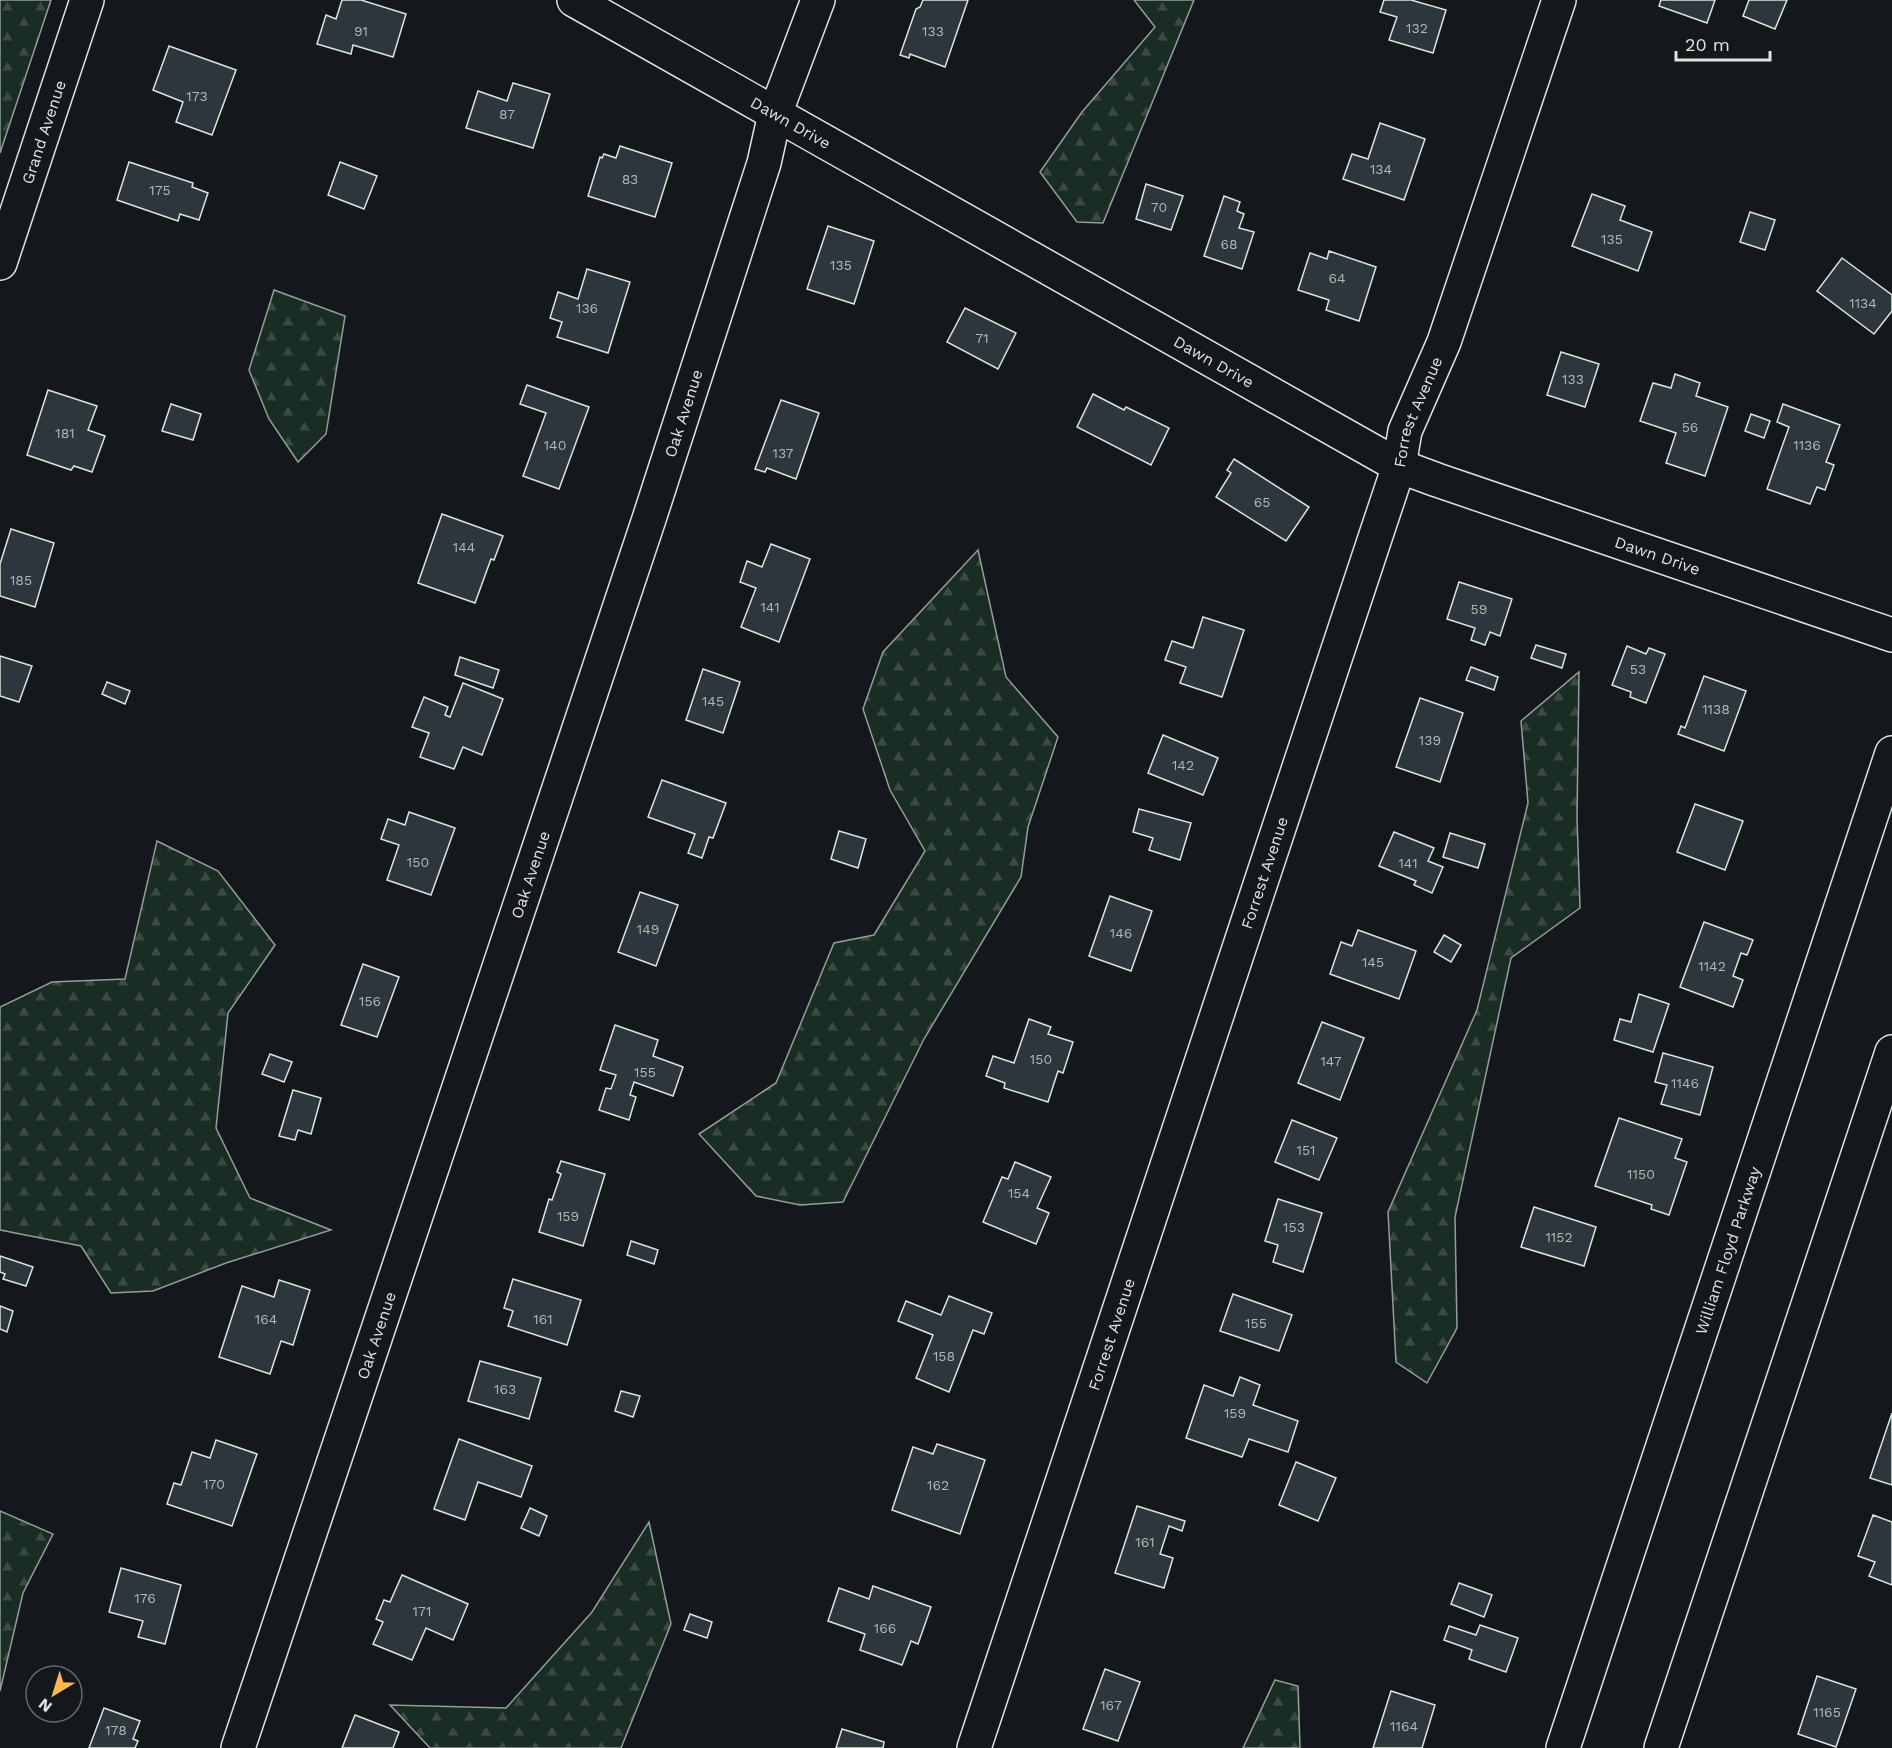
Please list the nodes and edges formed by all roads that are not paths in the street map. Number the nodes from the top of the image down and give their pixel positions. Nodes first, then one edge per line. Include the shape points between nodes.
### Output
1 (87, 0) edge
2 (574, 0) edge
3 (818, 0) edge
4 (1559, 0) edge
5 (775, 114) junction
6 (0, 263) edge
7 (1399, 466) junction
8 (1892, 635) edge
9 (1892, 753) edge
10 (1892, 1053) edge
11 (238, 1748) edge
12 (974, 1748) edge
13 (1563, 1748) edge
14 (1661, 1748) edge

1 - 6 main road, Grand Avenue
2 - 5 main road, Dawn Drive
3 - 5 main road, Oak Avenue
4 - 7 main road, Forrest Avenue via 1444,342 1405,431
5 - 7 main road, Dawn Drive
5 - 11 main road, Oak Avenue via 764,163 657,493
7 - 8 main road, Dawn Drive
7 - 12 main road, Forrest Avenue
9 - 13 main road, William Floyd Parkway
10 - 14 main road

